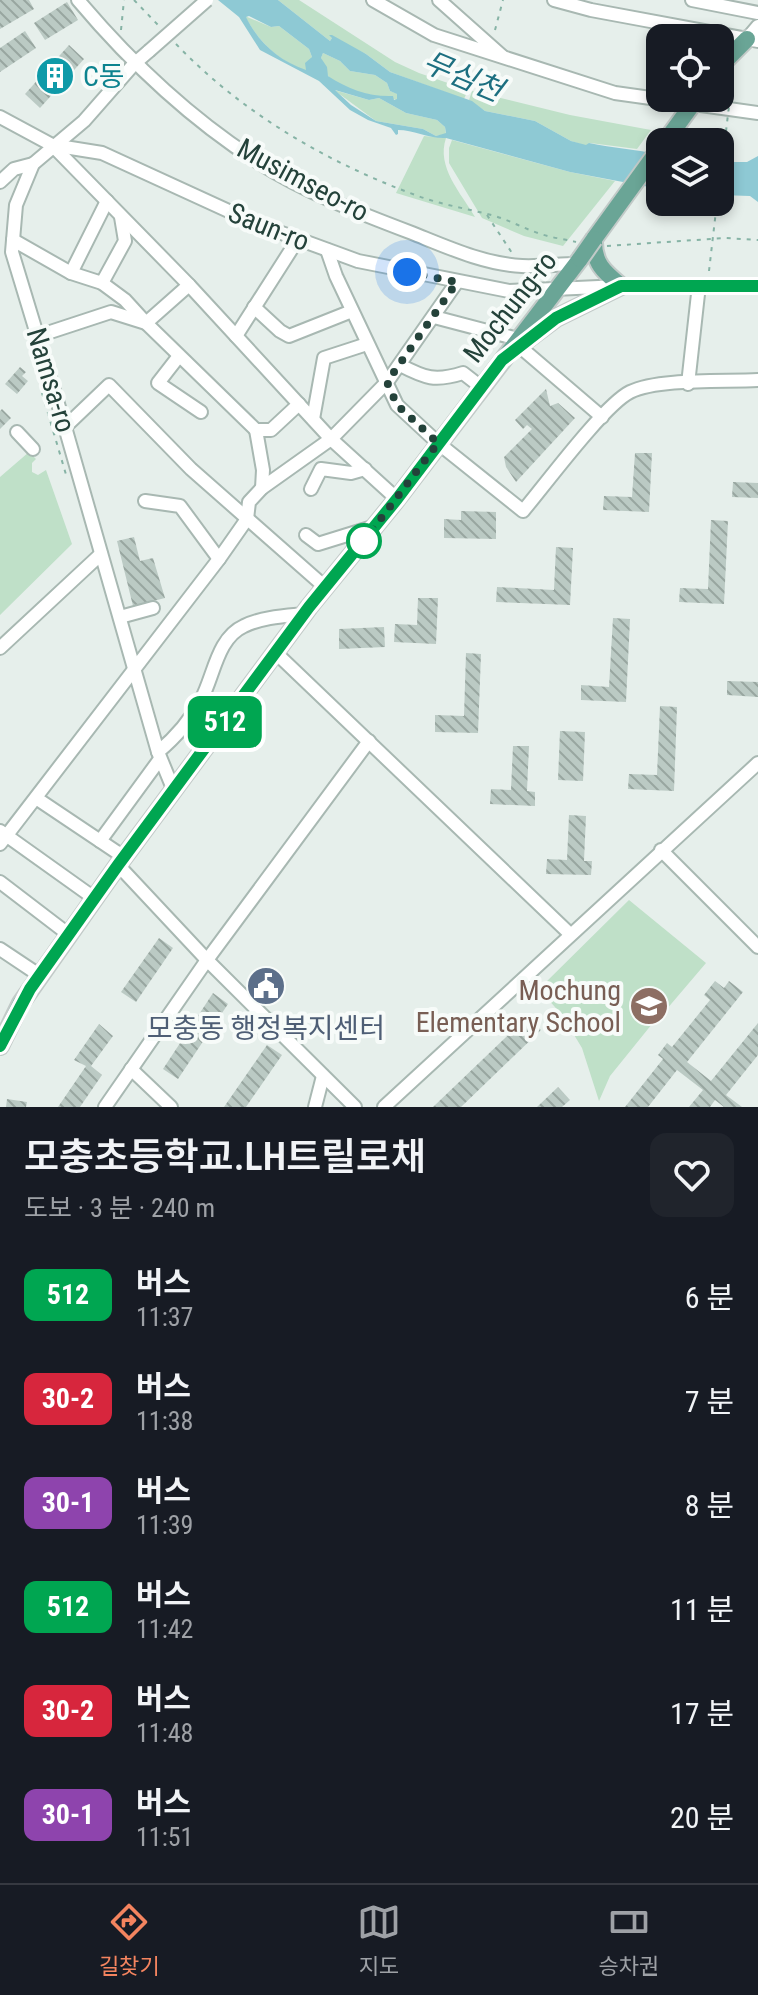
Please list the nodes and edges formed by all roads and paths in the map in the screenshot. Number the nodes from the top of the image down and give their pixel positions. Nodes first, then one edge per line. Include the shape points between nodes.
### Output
1 (78, 0) edge
2 (124, 0) edge
3 (134, 0) edge
4 (207, 0) edge
5 (373, 0) edge
6 (439, 0) edge
7 (503, 0) edge
8 (554, 0) edge
9 (692, 0) edge
10 (758, 13) edge
11 (662, 24) edge
12 (161, 29) dead end
13 (495, 30) dead end
14 (734, 33) edge
15 (754, 36) edge
16 (171, 39) dead end
17 (119, 47) junction
18 (734, 57) edge
19 (508, 60) junction
20 (134, 64) junction
21 (758, 113) edge
22 (0, 117) edge
23 (52, 145) junction
24 (33, 164) junction
25 (646, 169) edge
26 (0, 182) edge
27 (107, 201) junction
28 (486, 214) junction
29 (121, 216) junction
30 (715, 216) edge
31 (298, 239) junction
32 (13, 240) junction
33 (758, 240) edge
34 (576, 241) dead end
35 (596, 242) junction
36 (327, 250) junction
37 (578, 262) junction
38 (521, 266) junction
39 (709, 271) dead end
40 (71, 273) junction
41 (457, 282) junction
42 (102, 283) junction
43 (189, 285) junction
44 (699, 285) junction
45 (621, 286) junction
46 (758, 286) edge
47 (553, 291) junction
48 (254, 307) junction
49 (352, 311) junction
50 (434, 317) junction
51 (146, 323) junction
52 (38, 336) junction
53 (236, 336) junction
54 (518, 342) junction
55 (367, 344) junction
56 (179, 356) junction
57 (400, 365) junction
58 (758, 380) edge
59 (387, 382) junction
60 (688, 384) junction
61 (481, 387) junction
62 (44, 401) dead end
63 (299, 404) junction
64 (201, 412) dead end
65 (602, 417) junction
66 (313, 419) junction
67 (65, 427) junction
68 (256, 430) junction
69 (17, 432) dead end
70 (331, 439) junction
71 (438, 443) junction
72 (33, 449) dead end
73 (365, 469) junction
74 (67, 478) dead end
75 (262, 488) junction
76 (311, 489) dead end
77 (397, 499) junction
78 (145, 501) dead end
79 (247, 519) junction
80 (376, 526) junction
81 (306, 535) dead end
82 (101, 554) junction
83 (219, 559) junction
84 (325, 587) junction
85 (153, 608) dead end
86 (305, 614) junction
87 (120, 617) junction
88 (0, 648) edge
89 (276, 653) junction
90 (135, 667) junction
91 (369, 741) junction
92 (159, 756) junction
93 (758, 763) edge
94 (174, 791) junction
95 (36, 798) junction
96 (2, 837) edge
97 (100, 841) junction
98 (661, 850) junction
99 (121, 861) junction
100 (0, 882) edge
101 (94, 898) junction
102 (68, 934) junction
103 (570, 934) junction
104 (758, 947) edge
105 (0, 949) edge
106 (207, 960) junction
107 (39, 975) junction
108 (5, 1024) edge
109 (0, 1046) edge
110 (131, 1069) junction
111 (323, 1076) junction
112 (105, 1107) edge
113 (171, 1107) edge
114 (315, 1107) edge
115 (355, 1107) edge
116 (384, 1107) edge

1 - 17 street, Musimseo-ro
2 - 17 path
3 - 12 path
4 - 20 street, Namsa-ro, bridge
5 - 19 street via 434,35
6 - 19 street
7 - 13 path
8 - 11 street
9 - 10 street
14 - 15 street
15 - 18 main road
16 - 28 path via 231,95 299,141 419,196
17 - 20 street, Musimseo-ro
19 - 21 street via 615,93
20 - 23 street, Namsa-ro via 84,121
20 - 38 street, Musimseo-ro via 258,162 307,189 468,255
22 - 23 street, Saun-ro
23 - 24 street, Namsa-ro
23 - 27 street
23 - 31 street, Saun-ro via 102,153
24 - 26 street via 14,169
24 - 32 street, Namsa-ro via 16,205
25 - 35 main road, Mochung-ro
27 - 29 street
27 - 40 street
28 - 34 path
28 - 38 path
29 - 42 street via 125,241
29 - 43 street
30 - 39 path, bridge
31 - 36 street, Saun-ro
31 - 48 street
32 - 40 street
32 - 52 street, Namsa-ro
33 - 35 path
35 - 37 main road, Mochung-ro, bridge
35 - 45 main road via 599,266
36 - 41 street, Saun-ro
36 - 49 street
37 - 38 street, Musimseo-ro
37 - 47 main road, Mochung-ro
40 - 42 street
41 - 47 street, Saun-ro via 509,291
41 - 50 street
42 - 51 street
43 - 51 street
43 - 53 street
44 - 45 street
44 - 46 street
44 - 60 street
45 - 47 street
45 - 54 main road
47 - 54 main road, Mochung-ro
48 - 49 street via 289,336
48 - 53 street
49 - 55 street
50 - 54 street
50 - 57 street
51 - 52 street via 111,312
51 - 56 street
52 - 67 street, Namsa-ro
53 - 63 street
54 - 61 main road, Mochung-ro
54 - 65 street
55 - 59 street
55 - 66 street via 324,358
56 - 64 street via 158,383
56 - 68 street
57 - 59 street
57 - 61 street, Mochung-ro via 423,377 445,379 463,373
58 - 60 street
59 - 70 street
59 - 71 street via 397,405
60 - 65 street via 651,385 628,393
61 - 71 main road, Mochung-ro
62 - 74 path
63 - 66 street
63 - 68 street via 271,430
65 - 71 street via 523,511
66 - 70 street
67 - 79 street via 109,385
67 - 82 street, Namsa-ro
68 - 75 street
69 - 72 street
70 - 73 street
70 - 75 street
71 - 77 main road, Mochung-ro
73 - 76 street via 321,469
73 - 77 street
75 - 79 street via 249,502
77 - 80 main road, Mochung-ro
78 - 83 street via 180,506
79 - 83 street
79 - 84 street
80 - 81 street via 318,544
80 - 84 main road, Mochung-ro
82 - 87 street, Namsa-ro
82 - 88 street
83 - 90 street
84 - 86 main road, Mochung-ro
85 - 87 street
86 - 89 main road, Mochung-ro
86 - 92 street via 259,621 235,631 191,718
87 - 90 street, Namsa-ro
89 - 91 street
89 - 94 main road, Mochung-ro
90 - 92 street, Namsa-ro
90 - 95 street
91 - 103 street
91 - 106 street
92 - 94 street, Namsa-ro
92 - 97 street
93 - 98 street
94 - 99 main road, Mochung-ro
95 - 96 street
95 - 97 street
96 - 101 street
97 - 99 street
98 - 103 street
98 - 104 street
99 - 101 main road, Mochung-ro
99 - 106 street
100 - 102 street
101 - 102 main road, Mochung-ro
102 - 107 main road, Mochung-ro
103 - 116 street
105 - 107 street
106 - 110 street
106 - 111 street
107 - 108 main road, Mochung-ro
108 - 109 main road, Mochung-ro
110 - 112 street
110 - 113 street
111 - 114 street
111 - 115 street

